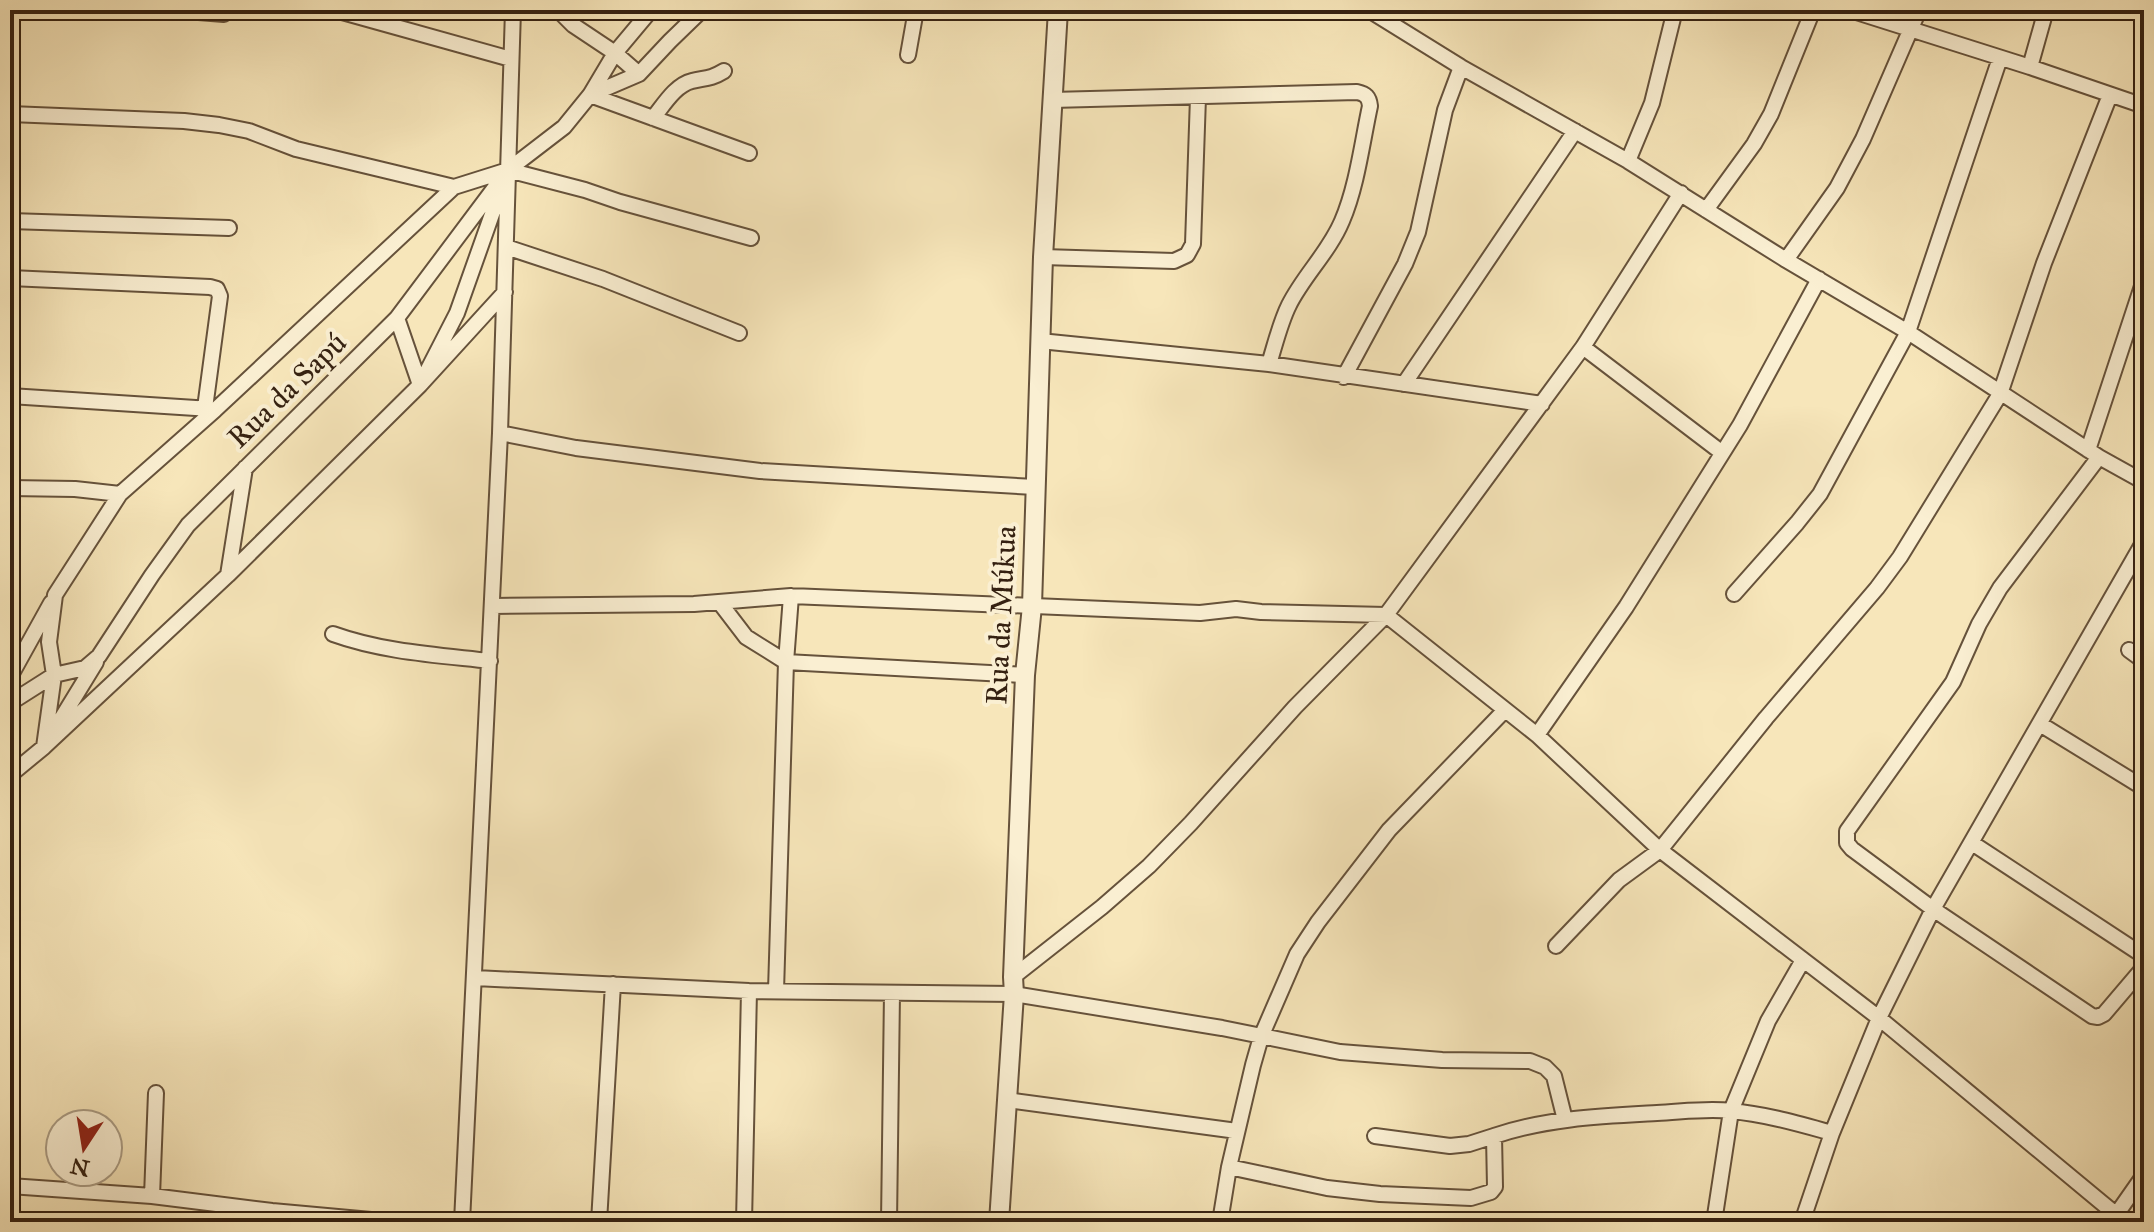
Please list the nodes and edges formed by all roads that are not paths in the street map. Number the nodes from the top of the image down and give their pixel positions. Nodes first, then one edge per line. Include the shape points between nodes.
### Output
1 (173, 10) edge
2 (335, 10) edge
3 (513, 10) edge
4 (558, 10) edge
5 (702, 10) edge
6 (916, 10) edge
7 (1058, 10) edge
8 (1369, 10) edge
9 (1675, 10) edge
10 (1813, 10) edge
11 (1850, 10) edge
12 (1919, 10) edge
13 (2046, 10) edge
14 (648, 11) edge
15 (224, 14) dead end
16 (1912, 29) junction
17 (615, 53) junction
18 (908, 55) dead end
19 (2000, 58) junction
20 (511, 59) junction
21 (1461, 67) junction
22 (2030, 67) junction
23 (724, 71) dead end
24 (639, 74) junction
25 (590, 95) junction
26 (2110, 95) junction
27 (1198, 97) junction
28 (1052, 100) junction
29 (2144, 106) edge
30 (10, 114) edge
31 (653, 118) junction
32 (1575, 131) junction
33 (749, 153) dead end
34 (1628, 161) junction
35 (508, 170) junction
36 (454, 187) junction
37 (1681, 193) junction
38 (1706, 210) junction
39 (10, 221) edge
40 (229, 228) dead end
41 (751, 238) dead end
42 (506, 247) junction
43 (1043, 257) junction
44 (1786, 260) junction
45 (10, 278) edge
46 (1819, 279) junction
47 (2144, 280) edge
48 (505, 292) junction
49 (397, 318) junction
50 (1908, 332) junction
51 (739, 333) dead end
52 (1040, 341) junction
53 (1583, 347) junction
54 (1269, 364) junction
55 (1344, 377) junction
56 (1404, 384) junction
57 (420, 385) junction
58 (2000, 394) junction
59 (10, 396) edge
60 (1542, 404) junction
61 (210, 409) junction
62 (500, 433) junction
63 (1721, 452) junction
64 (2093, 453) junction
65 (246, 467) junction
66 (2144, 482) edge
67 (1035, 487) junction
68 (10, 488) edge
69 (120, 494) junction
70 (2144, 541) edge
71 (228, 575) junction
72 (1734, 594) dead end
73 (55, 595) junction
74 (791, 596) junction
75 (720, 603) junction
76 (493, 606) junction
77 (1032, 606) junction
78 (1386, 615) junction
79 (333, 634) dead end
80 (2129, 650) dead end
81 (99, 656) junction
82 (490, 661) junction
83 (2144, 661) edge
84 (786, 662) junction
85 (12, 672) edge
86 (54, 675) junction
87 (1025, 675) junction
88 (10, 703) edge
89 (1505, 710) junction
90 (2040, 724) junction
91 (1537, 735) junction
92 (44, 747) junction
93 (10, 775) edge
94 (2144, 788) edge
95 (1972, 843) junction
96 (1660, 850) junction
97 (1933, 909) junction
98 (1556, 946) dead end
99 (2144, 956) edge
100 (1803, 960) junction
101 (2144, 967) edge
102 (475, 978) junction
103 (613, 984) junction
104 (1014, 986) junction
105 (749, 991) junction
106 (776, 991) junction
107 (892, 993) junction
108 (1879, 1018) junction
109 (1261, 1037) junction
110 (156, 1093) dead end
111 (1007, 1100) junction
112 (1731, 1111) junction
113 (1565, 1120) junction
114 (1237, 1131) junction
115 (1832, 1133) junction
116 (1375, 1136) dead end
117 (1494, 1136) junction
118 (1229, 1167) junction
119 (2144, 1175) edge
120 (10, 1186) edge
121 (152, 1196) junction
122 (271, 1217) edge
123 (2121, 1218) edge
124 (393, 1222) edge
125 (462, 1222) edge
126 (599, 1222) edge
127 (744, 1222) edge
128 (889, 1222) edge
129 (999, 1222) edge
130 (1220, 1222) edge
131 (1714, 1222) edge
132 (1802, 1222) edge

1 - 15 street
2 - 20 street
3 - 20 street
4 - 17 street
5 - 24 street, Rua da Sapú
6 - 18 street
7 - 28 street, Rua da Múkua
8 - 21 street
9 - 34 street via 1652,103
10 - 38 street via 1771,114
11 - 16 street
12 - 16 street
13 - 22 street
14 - 17 street, Rua da Sapú
16 - 19 street
16 - 44 street via 1837,188
17 - 24 street
17 - 25 street, Rua da Sapú
19 - 22 street
19 - 50 street
20 - 35 street
21 - 32 street
21 - 55 street via 1445,110 1418,232
22 - 26 street
23 - 31 street via 689,81
24 - 25 street, Rua da Sapú
25 - 31 street
25 - 35 street, Rua da Sapú via 564,127
26 - 29 street
26 - 58 street
27 - 28 street
27 - 43 street via 1193,244 1187,255 1174,261
27 - 54 street via 1357,92 1369,99 1344,218 1288,307
28 - 43 street, Rua da Múkua
30 - 36 street via 219,125
31 - 33 street
32 - 34 street
32 - 56 street
34 - 37 street
35 - 36 street
35 - 41 street
35 - 42 street
35 - 49 street, Rua da Sapú
35 - 57 street via 457,313
36 - 61 street
37 - 38 street
37 - 53 street
38 - 44 street
39 - 40 street
42 - 48 street
42 - 51 street
43 - 52 street, Rua da Múkua
44 - 46 street
45 - 61 street via 217,289
46 - 50 street
46 - 63 street
47 - 64 street
48 - 57 street
48 - 62 street
49 - 57 street
49 - 65 street, Rua da Sapú
50 - 58 street
50 - 72 street via 1820,494
52 - 54 street
52 - 67 street, Rua da Múkua
53 - 60 street
53 - 63 street
54 - 55 street
55 - 56 street
56 - 60 street
57 - 71 street
58 - 64 street
58 - 96 street via 1877,588
59 - 61 street
60 - 78 street
61 - 69 street
62 - 67 street via 760,471
62 - 76 street
63 - 91 street via 1626,607
64 - 66 street
64 - 97 street via 2000,588 1953,682 1847,831 1852,849
65 - 71 street
65 - 81 street, Rua da Sapú via 188,525
67 - 77 street, Rua da Múkua
68 - 69 street
69 - 73 street
70 - 90 street
71 - 92 street
73 - 85 street
73 - 86 street via 49,642
74 - 75 street
74 - 77 street
74 - 84 street
75 - 76 street
75 - 84 street via 746,637
76 - 82 street
77 - 78 street
77 - 87 street, Rua da Múkua
78 - 89 street
78 - 104 street via 1149,866
79 - 82 street via 409,652
80 - 83 street
81 - 86 street via 85,668
81 - 92 street, Rua da Sapú
82 - 102 street
84 - 87 street
84 - 106 street
86 - 88 street
86 - 92 street
87 - 104 street, Rua da Múkua
89 - 91 street
89 - 109 street via 1389,830 1318,922 1297,954
90 - 94 street
90 - 95 street
91 - 96 street
92 - 93 street
95 - 97 street
95 - 99 street
96 - 98 street via 1619,880
96 - 100 street
97 - 101 street via 2092,1016 2104,1014
97 - 108 street
100 - 108 street
100 - 112 street via 1768,1021
102 - 103 street
102 - 125 street
103 - 105 street
103 - 126 street
104 - 107 street
104 - 109 street
104 - 111 street, Rua da Múkua
105 - 106 street
105 - 127 street
106 - 107 street
107 - 128 street
108 - 115 street
108 - 123 street
109 - 113 street via 1340,1052 1530,1061 1554,1076
109 - 114 street
110 - 121 street
111 - 114 street
111 - 129 street, Rua da Múkua
112 - 113 street
112 - 115 street
112 - 131 street
113 - 117 street
114 - 118 street
115 - 132 street
116 - 117 street via 1450,1146
117 - 118 street via 1495,1187 1471,1198 1327,1188
118 - 130 street
119 - 123 street
120 - 121 street
121 - 122 street
122 - 124 street

